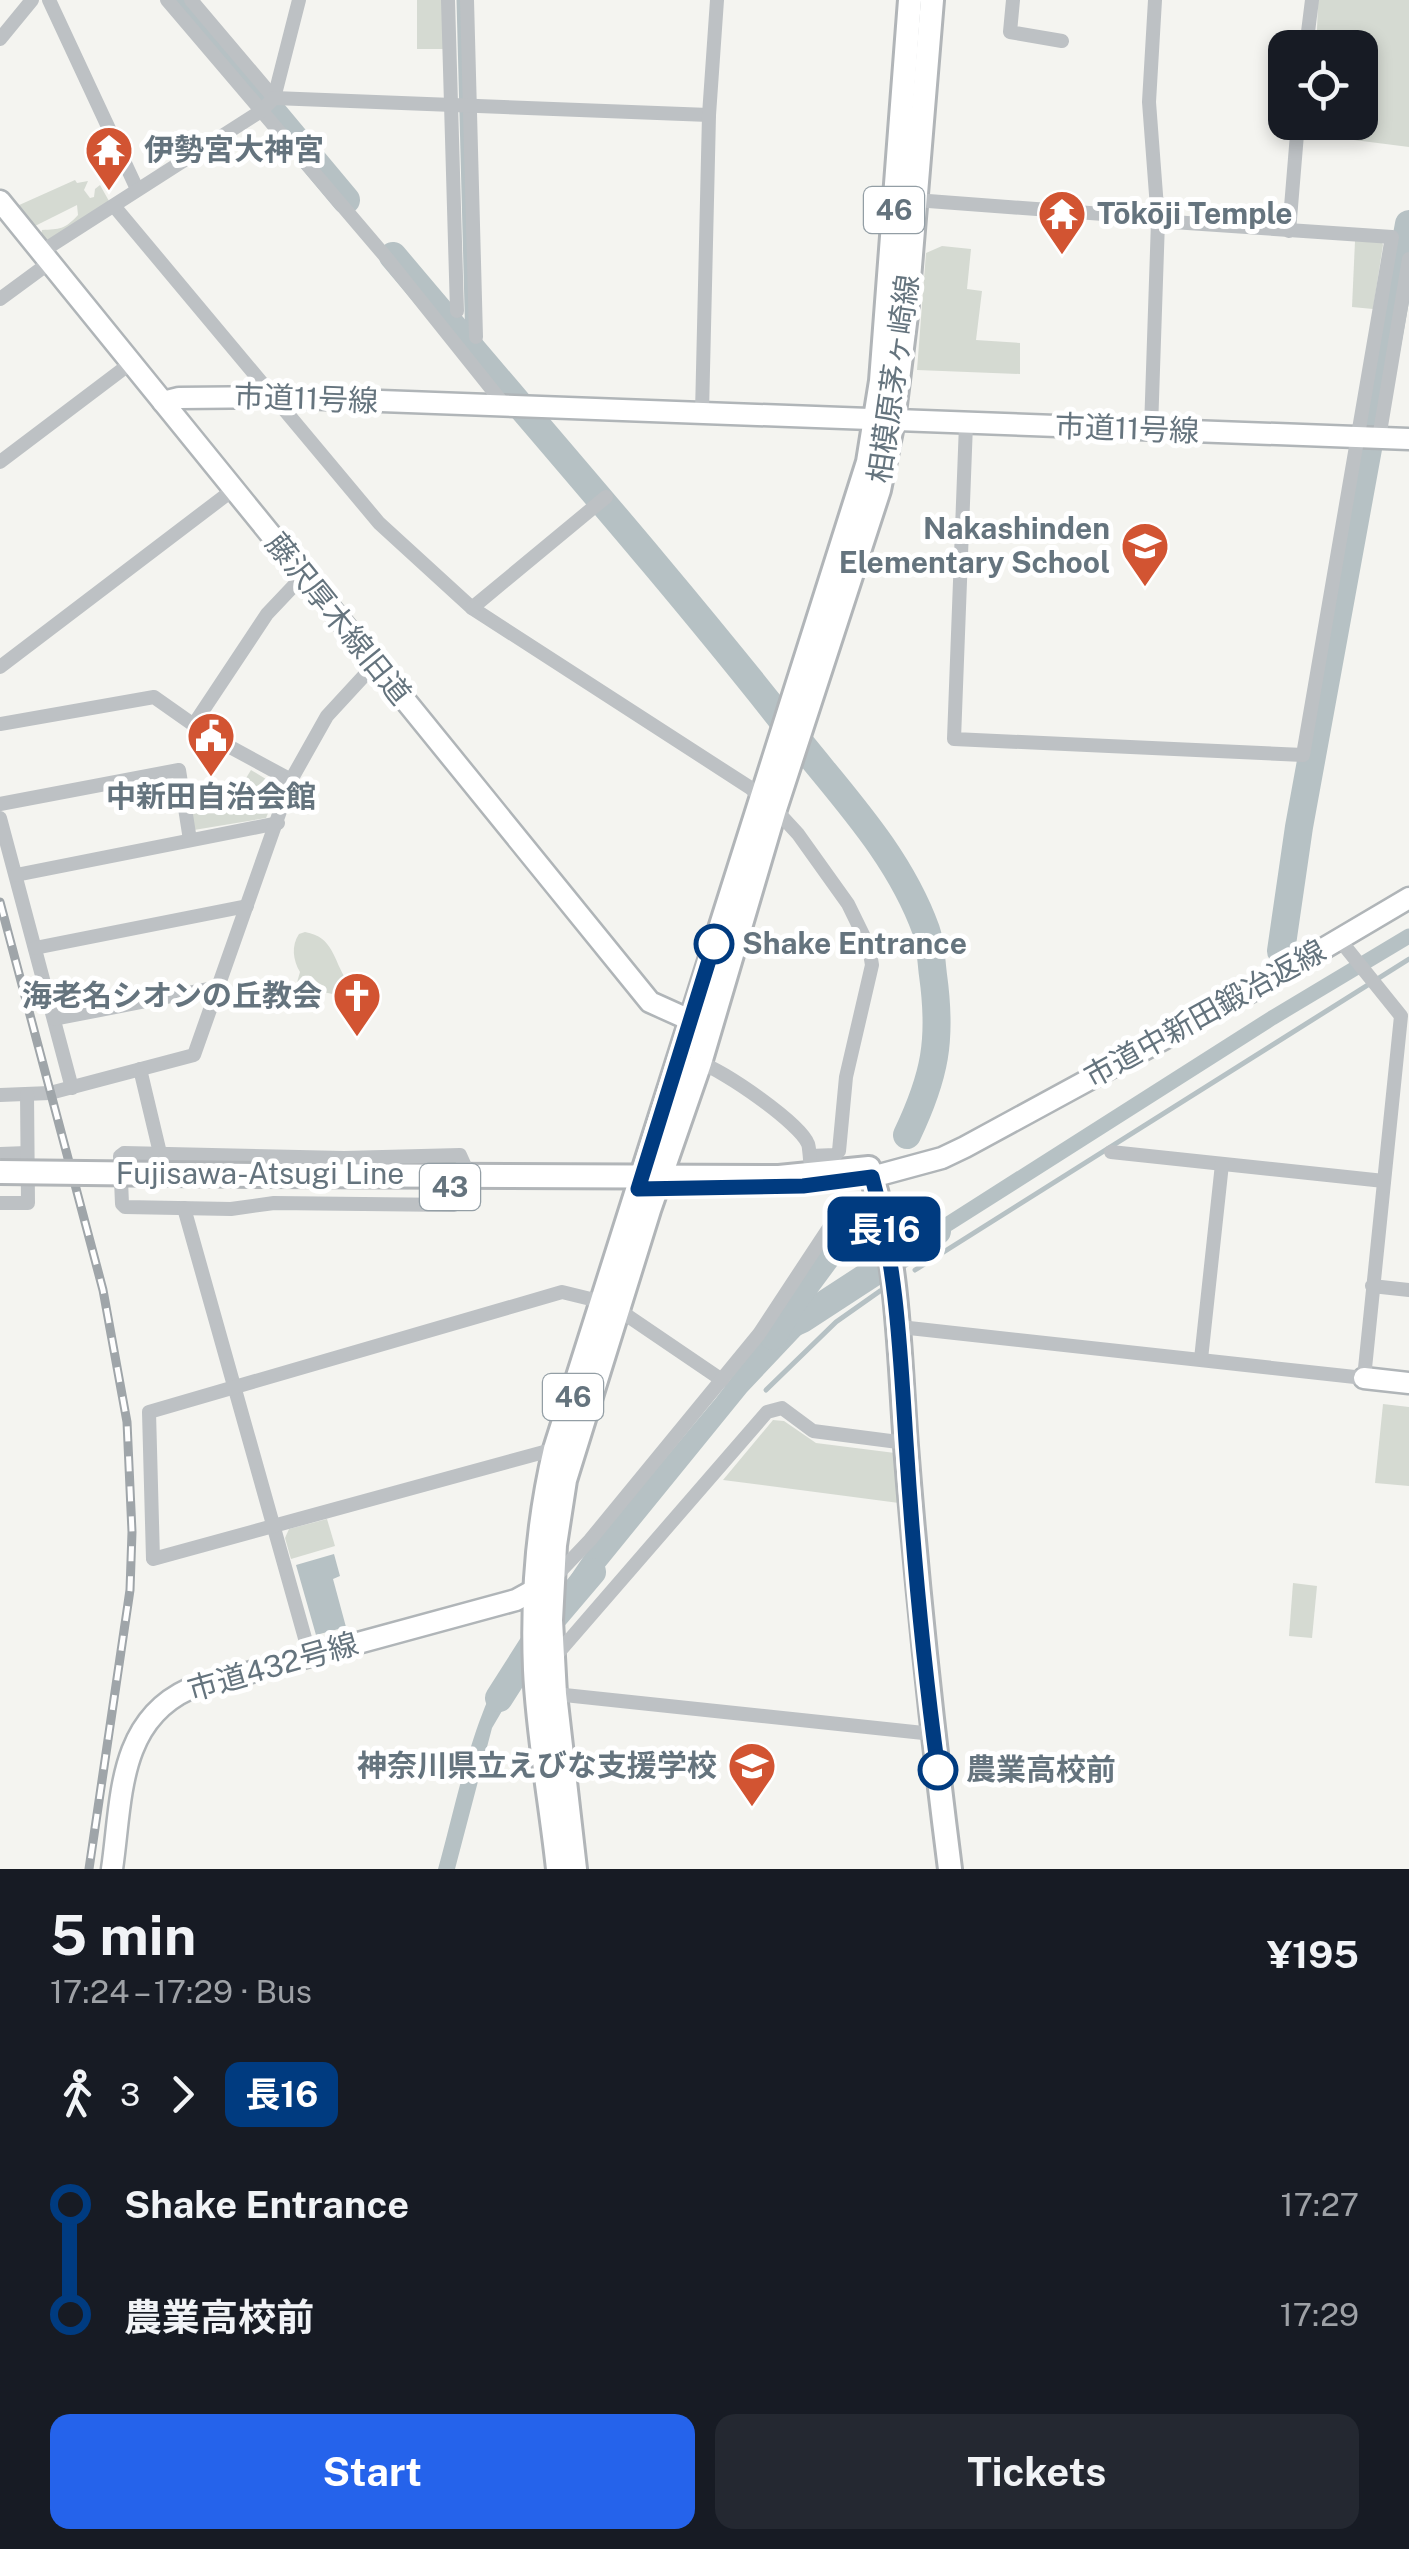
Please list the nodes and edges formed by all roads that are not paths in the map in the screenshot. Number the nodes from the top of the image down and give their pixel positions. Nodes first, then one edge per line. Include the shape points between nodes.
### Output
1 (32, 0) edge
2 (49, 0) edge
3 (167, 0) edge
4 (191, 0) edge
5 (298, 0) edge
6 (448, 0) edge
7 (467, 0) edge
8 (717, 0) edge
9 (910, 0) edge
10 (932, 0) edge
11 (1012, 0) edge
12 (1154, 0) edge
13 (1312, 0) edge
14 (1308, 30) edge
15 (0, 39) edge
16 (1062, 42) dead end
17 (267, 104) junction
18 (460, 104) junction
19 (709, 115) junction
20 (1296, 140) edge
21 (137, 189) junction
22 (916, 200) junction
23 (0, 201) edge
24 (114, 206) junction
25 (1158, 220) junction
26 (1288, 231) junction
27 (45, 257) junction
28 (1409, 258) edge
29 (0, 299) edge
30 (457, 311) dead end
31 (476, 336) dead end
32 (131, 363) junction
33 (272, 396) junction
34 (163, 402) junction
35 (515, 406) junction
36 (702, 413) junction
37 (885, 421) junction
38 (966, 424) junction
39 (1152, 429) junction
40 (1368, 437) junction
41 (1409, 439) edge
42 (0, 462) edge
43 (234, 490) junction
44 (601, 501) dead end
45 (303, 576) junction
46 (472, 608) junction
47 (374, 665) junction
48 (0, 667) edge
49 (0, 724) edge
50 (194, 724) junction
51 (292, 780) junction
52 (768, 803) junction
53 (0, 804) edge
54 (0, 818) edge
55 (278, 822) junction
56 (190, 840) junction
57 (16, 875) junction
58 (1409, 898) edge
59 (247, 906) junction
60 (36, 948) junction
61 (1345, 948) junction
62 (218, 986) junction
63 (54, 1019) junction
64 (690, 1020) junction
65 (700, 1063) junction
66 (140, 1069) junction
67 (72, 1088) junction
68 (27, 1094) junction
69 (0, 1095) edge
70 (160, 1152) junction
71 (1111, 1152) dead end
72 (26, 1153) junction
73 (0, 1154) edge
74 (1222, 1164) junction
75 (810, 1166) junction
76 (0, 1172) edge
77 (871, 1172) junction
78 (263, 1180) junction
79 (472, 1181) junction
80 (1384, 1181) junction
81 (649, 1183) junction
82 (0, 1184) edge
83 (0, 1203) edge
84 (184, 1208) junction
85 (840, 1210) dead end
86 (1372, 1286) junction
87 (1409, 1290) edge
88 (611, 1306) junction
89 (900, 1327) junction
90 (1202, 1359) junction
91 (1364, 1378) junction
92 (722, 1380) junction
93 (1409, 1383) edge
94 (235, 1385) junction
95 (906, 1443) junction
96 (555, 1448) junction
97 (275, 1527) junction
98 (543, 1594) junction
99 (310, 1656) junction
100 (546, 1670) junction
101 (933, 1734) junction
102 (112, 1869) edge
103 (558, 1869) edge
104 (575, 1869) edge
105 (950, 1869) edge

1 - 15 street
2 - 21 street
3 - 17 street
4 - 17 street
5 - 17 street
6 - 18 street
7 - 18 street
8 - 19 street
9 - 37 main road, 相模原茅ヶ崎線 / 46
10 - 22 main road, 相模原茅ヶ崎線 / 46
11 - 16 street via 1010,32
12 - 25 street via 1149,102
13 - 14 street
17 - 18 street
17 - 21 street
17 - 35 street via 385,256
18 - 19 street
18 - 30 street
18 - 31 street
19 - 36 street
20 - 26 street
21 - 24 street
22 - 25 street
22 - 37 main road, 相模原茅ヶ崎線 / 46
23 - 27 street, 藤沢厚木線旧道
24 - 27 street
24 - 33 street
25 - 26 street
25 - 39 street
26 - 40 street via 1392,237
27 - 29 street
27 - 32 street, 藤沢厚木線旧道
28 - 40 street
32 - 34 street, 藤沢厚木線旧道
32 - 42 street
33 - 34 street, 市道11号線
33 - 35 street, 市道11号線
33 - 46 street via 379,523
34 - 43 street, 藤沢厚木線旧道
35 - 36 street, 市道11号線
36 - 37 street, 市道11号線
37 - 38 street, 市道11号線
37 - 52 main road, 相模原茅ヶ崎線 / 46 via 879,490
38 - 39 street, 市道11号線
38 - 40 street via 954,739 1303,755
39 - 40 street, 市道11号線
40 - 41 street, 市道11号線
43 - 45 street, 藤沢厚木線旧道
43 - 48 street
44 - 46 street
45 - 47 street, 藤沢厚木線旧道
45 - 50 street via 267,614
46 - 52 street
47 - 51 street via 328,716
47 - 64 street, 藤沢厚木線旧道 via 650,1002
49 - 50 street via 154,697
50 - 51 street
51 - 55 street
52 - 64 main road, 46
52 - 65 main road, 46
52 - 75 street via 848,904 872,965 846,1077 838,1151
53 - 56 street via 179,770
54 - 57 street
55 - 56 street
55 - 59 street
56 - 57 street
57 - 60 street
58 - 61 street, 市道中新田鍛冶返線
59 - 60 street
59 - 62 street
60 - 63 street
61 - 77 street, 市道中新田鍛冶返線 via 942,1158
61 - 80 street via 1401,1016
62 - 63 street
62 - 66 street via 194,1055
63 - 67 street
64 - 81 main road, 46
65 - 75 street via 727,1074 796,1129 808,1142
65 - 81 main road, 46
66 - 67 street
66 - 70 street
67 - 68 street
68 - 69 street
68 - 72 street
70 - 79 street via 460,1155
70 - 84 street via 120,1156 122,1204
71 - 74 street
72 - 73 street
72 - 83 street via 28,1203
74 - 80 street
74 - 90 street
75 - 77 main road, Fujisawa-Atsugi Line / 43
75 - 81 main road, Fujisawa-Atsugi Line / 43
76 - 78 main road, Fujisawa-Atsugi Line / 43, bridge
77 - 81 main road, Fujisawa-Atsugi Line / 43 via 803,1186
77 - 89 main road
78 - 79 main road, Fujisawa-Atsugi Line / 43
78 - 82 main road, Fujisawa-Atsugi Line / 43
79 - 81 main road, Fujisawa-Atsugi Line / 43
79 - 84 street via 462,1202 453,1205
80 - 86 street
81 - 88 main road, 46
84 - 94 street
85 - 92 street
86 - 87 street
86 - 91 street
88 - 92 street
88 - 94 street via 562,1292
88 - 96 main road, 46
88 - 98 main road, 46
89 - 90 street
89 - 95 main road
90 - 91 street
91 - 93 street
92 - 98 street
94 - 97 street
94 - 97 street via 148,1412 152,1559
95 - 100 street via 814,1431 782,1408 767,1412
95 - 101 main road
96 - 97 street
96 - 98 main road, 46 via 543,1500
97 - 99 street
98 - 99 street, 市道432号線
98 - 100 main road, 46
99 - 102 street, 市道432号線 via 189,1689 148,1717 128,1761
100 - 101 street
100 - 103 main road, 46
100 - 104 main road, 46
101 - 105 main road

